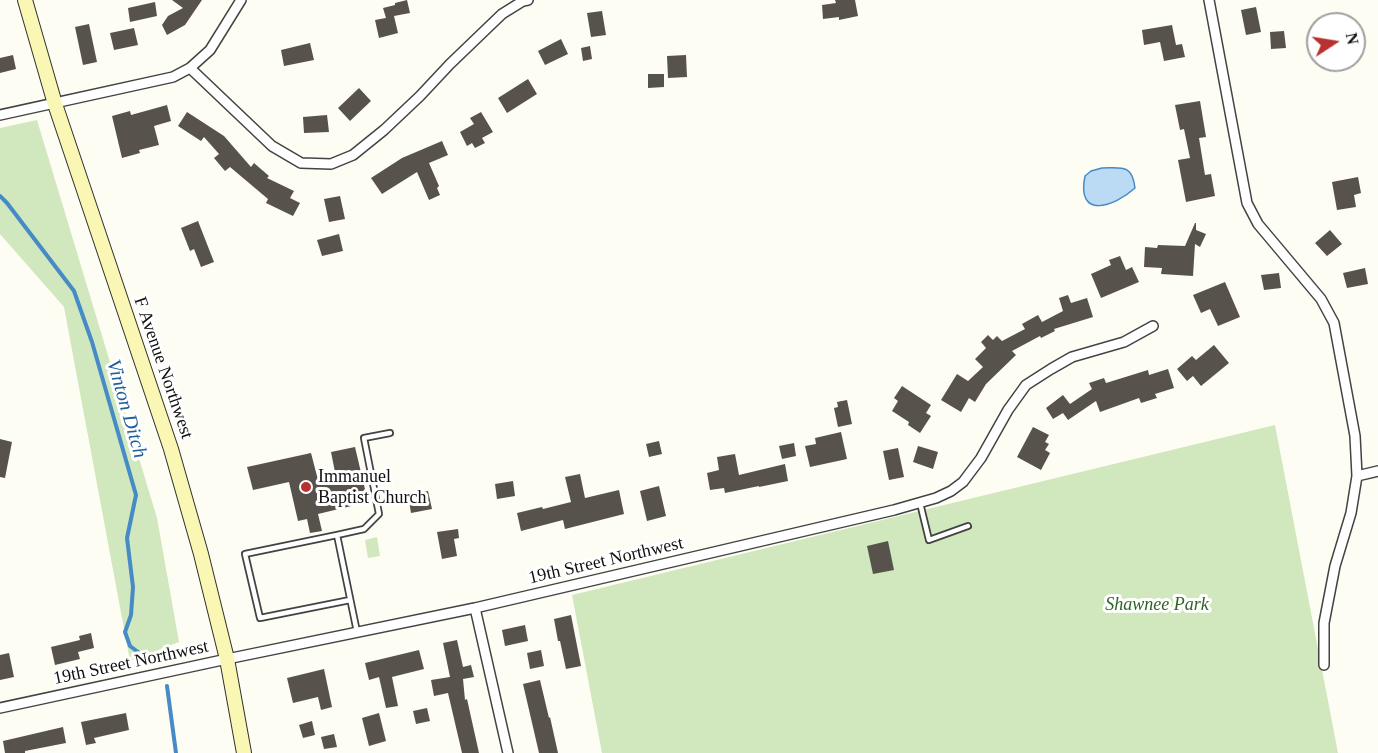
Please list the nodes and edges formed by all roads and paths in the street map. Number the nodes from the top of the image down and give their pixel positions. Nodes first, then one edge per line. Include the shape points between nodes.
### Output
1 (25, 0) edge
2 (241, 0) edge
3 (528, 0) edge
4 (1209, 0) edge
5 (190, 68) junction
6 (55, 104) junction
7 (0, 115) edge
8 (1152, 326) dead end
9 (390, 433) dead end
10 (1378, 471) edge
11 (1357, 476) junction
12 (920, 502) junction
13 (968, 526) dead end
14 (337, 535) junction
15 (350, 600) junction
16 (476, 608) junction
17 (357, 632) junction
18 (227, 659) junction
19 (1324, 665) dead end
20 (0, 708) edge
21 (244, 753) edge
22 (508, 753) edge

1 - 6 main road, F Avenue Northwest
2 - 5 street via 210,50
3 - 5 street via 502,14 384,130 353,155 331,164 301,164 272,146
4 - 11 street via 1247,203 1258,224 1321,299 1334,323 1355,436
5 - 6 street via 173,77
6 - 7 street
6 - 18 main road, F Avenue Northwest via 171,448
8 - 12 street, 19th Street Northwest via 1124,342 1072,357 1026,385 963,482 944,495
9 - 14 lane via 364,438 380,514 364,529
10 - 11 street
11 - 19 street via 1324,622
12 - 13 lane via 929,540
12 - 16 street, 19th Street Northwest
14 - 15 lane
14 - 15 lane via 245,555 260,618
15 - 17 lane
16 - 17 street, 19th Street Northwest
16 - 22 street
17 - 18 street, 19th Street Northwest
18 - 20 street, 19th Street Northwest
18 - 21 main road, F Avenue Northwest

